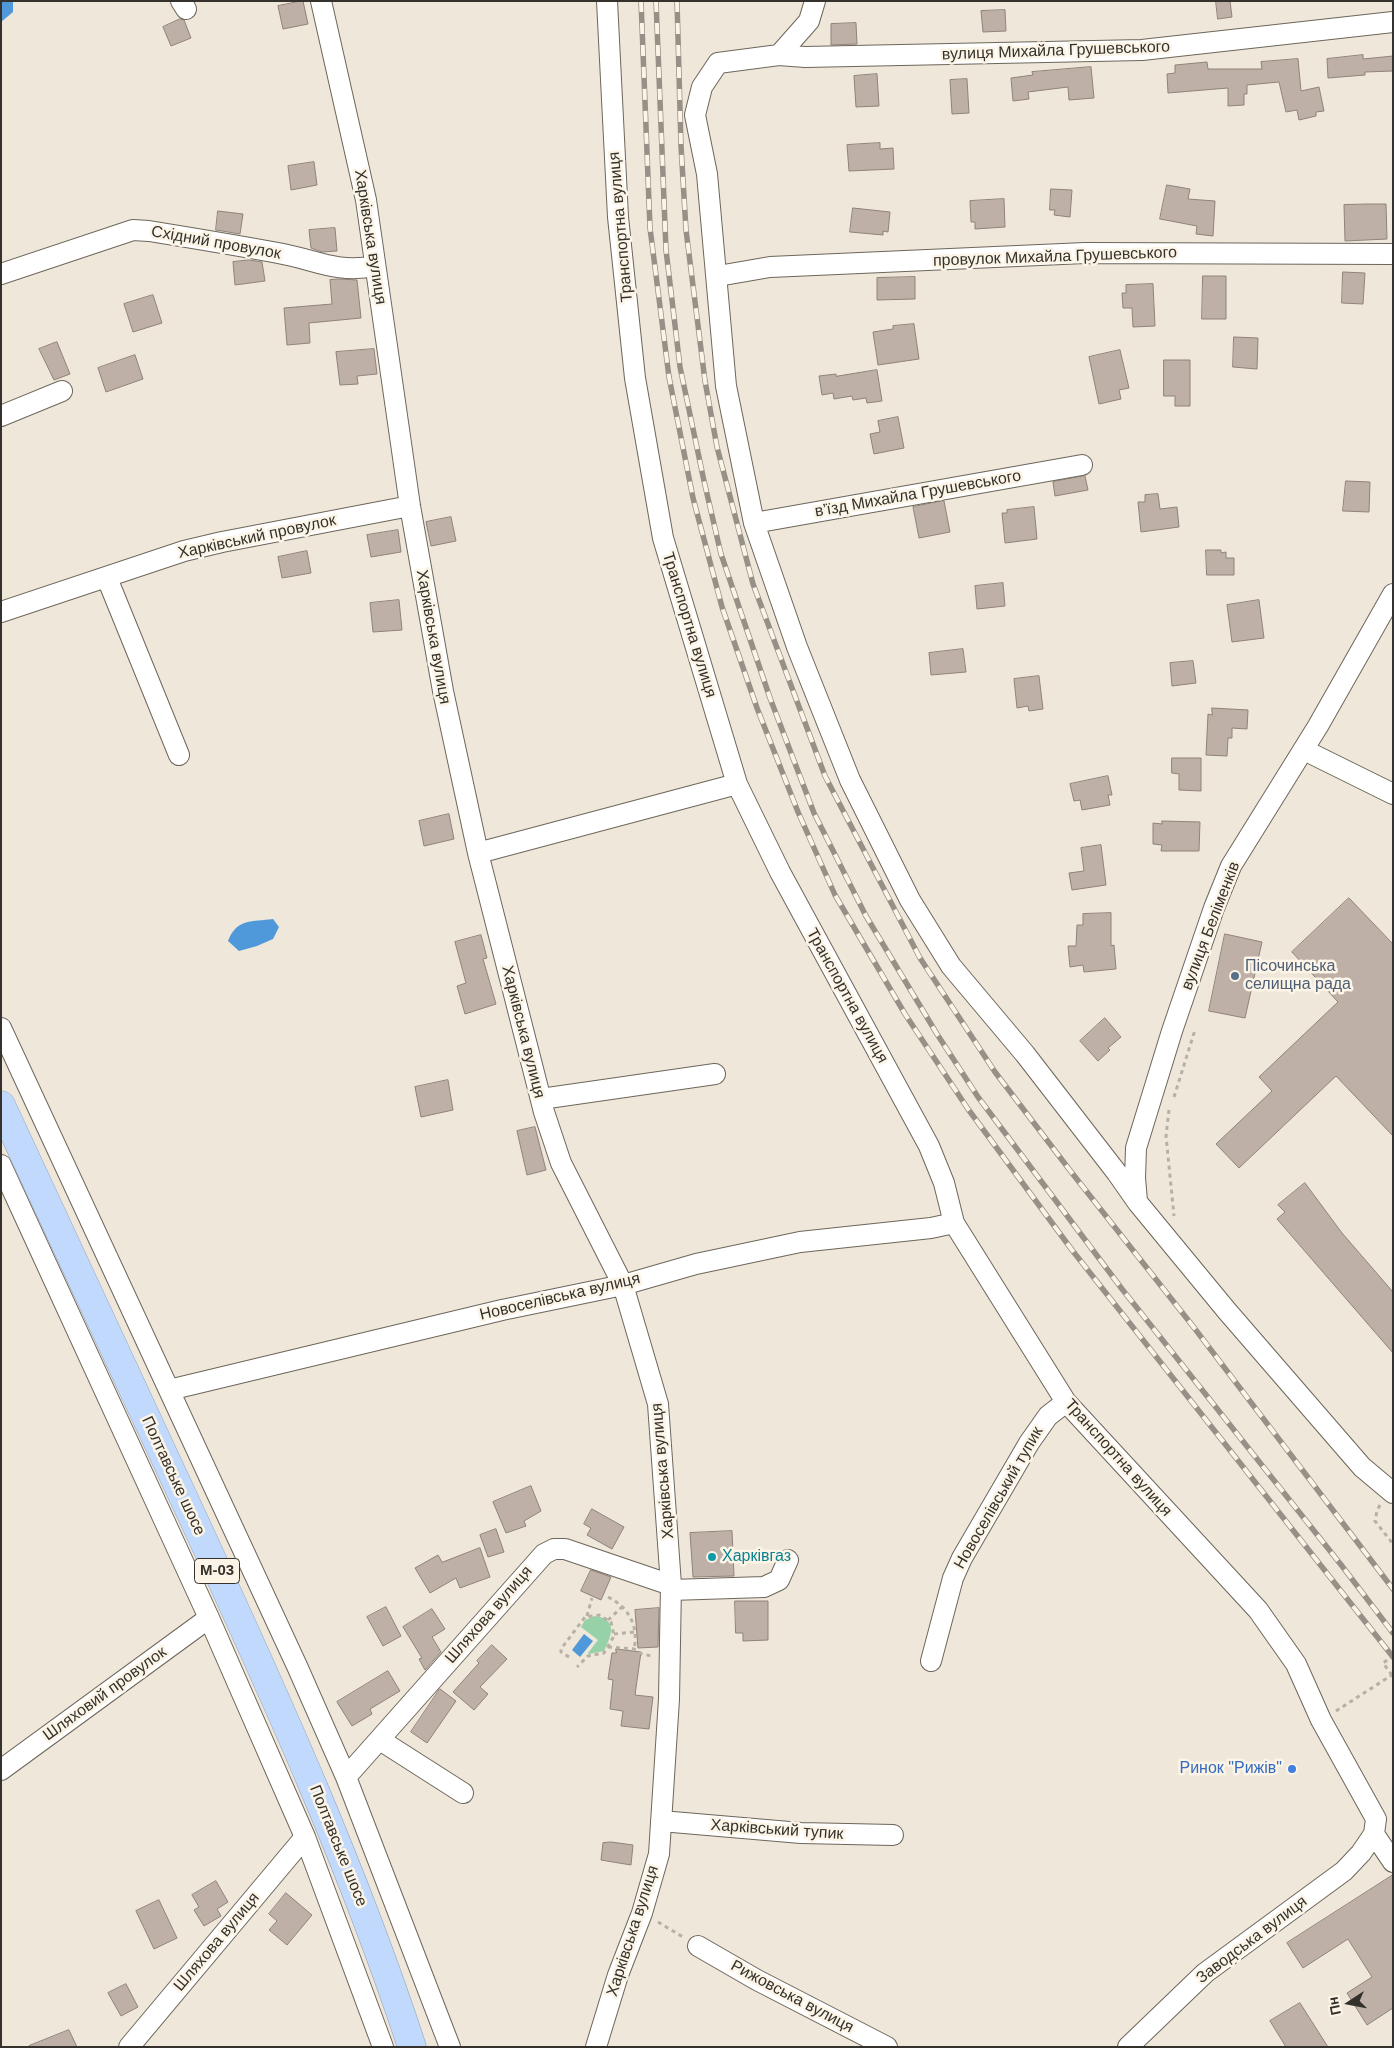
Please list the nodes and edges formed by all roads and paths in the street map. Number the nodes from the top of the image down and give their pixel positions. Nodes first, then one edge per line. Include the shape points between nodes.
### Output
1 (321, 1) edge
2 (607, 1) edge
3 (815, 1) edge
4 (1393, 22) edge
5 (779, 56) junction
6 (1393, 254) edge
7 (375, 266) junction
8 (1, 274) edge
9 (718, 276) junction
10 (62, 391) dead end
11 (1, 416) edge
12 (1082, 465) dead end
13 (410, 506) junction
14 (754, 523) junction
15 (107, 578) junction
16 (1393, 594) edge
17 (1, 612) edge
18 (1304, 750) junction
19 (179, 755) dead end
20 (737, 784) junction
21 (1393, 794) edge
22 (478, 853) junction
23 (1, 1028) edge
24 (715, 1074) dead end
25 (1175, 1093) dead end
26 (541, 1099) junction
27 (1172, 1100) dead end
28 (1, 1104) edge
29 (1169, 1108) dead end
30 (1, 1165) edge
31 (1138, 1203) junction
32 (1174, 1219) dead end
33 (954, 1223) junction
34 (623, 1285) junction
35 (169, 1390) junction
36 (1066, 1402) junction
37 (1388, 1497) edge
38 (1393, 1544) edge
39 (788, 1560) dead end
40 (671, 1588) junction
41 (608, 1597) dead end
42 (592, 1598) dead end
43 (622, 1607) junction
44 (587, 1616) junction
45 (209, 1618) junction
46 (608, 1620) junction
47 (635, 1632) junction
48 (614, 1634) junction
49 (607, 1647) junction
50 (634, 1649) junction
51 (656, 1656) dead end
52 (1393, 1656) edge
53 (568, 1657) dead end
54 (931, 1661) dead end
55 (577, 1667) dead end
56 (1393, 1675) edge
57 (1321, 1720) junction
58 (380, 1740) junction
59 (1, 1770) edge
60 (346, 1777) junction
61 (463, 1793) dead end
62 (661, 1821) junction
63 (1374, 1834) junction
64 (893, 1835) dead end
65 (305, 1837) junction
66 (1393, 1862) edge
67 (642, 1913) junction
68 (698, 1946) joint
69 (129, 2047) edge
70 (383, 2047) edge
71 (412, 2047) edge
72 (450, 2047) edge
73 (596, 2047) edge
74 (887, 2047) edge
75 (1128, 2047) edge

1 - 7 street, Харківська вулиця via 366,200
2 - 20 street, Транспортна вулиця via 618,217 635,378 663,538
3 - 5 street via 809,22
4 - 5 street, вулиця Михайла Грушевського via 1142,50
5 - 9 street via 718,63 702,87 695,115 707,174
6 - 9 street, провулок Михайла Грушевського via 1085,253 770,267
7 - 8 street, Східний провулок via 345,269 281,253 133,230
7 - 13 street, Харківська вулиця
9 - 14 street via 726,386
10 - 11 street
12 - 14 street, в’їзд Михайла Грушевського
13 - 15 street, Харківський провулок via 222,542
13 - 22 street, Харківська вулиця via 442,691
14 - 31 street via 796,646 850,780 910,900 951,966 1025,1054
15 - 17 street, Харківський провулок
15 - 19 street
16 - 18 street, вулиця Беліменків
18 - 21 street
18 - 31 street, вулиця Беліменків via 1231,866 1214,908 1136,1148
20 - 22 street
20 - 33 street, Транспортна вулиця via 780,872 929,1146 944,1183
22 - 26 street, Харківська вулиця
23 - 35 street
24 - 26 street
25 - 27 path
26 - 34 street, Харківська вулиця via 561,1163
28 - 71 highway, Полтавське шосе / М-03 via 276,1699 386,1967
29 - 32 path via 1166,1136
30 - 45 street
31 - 37 street
33 - 34 street, Новоселівська вулиця via 800,1242 696,1264
33 - 36 street, Транспортна вулиця
34 - 35 street, Новоселівська вулиця via 502,1310
34 - 40 street, Харківська вулиця via 658,1404
35 - 60 street
36 - 54 street, Новоселівський тупик via 1048,1416 1029,1443 962,1558 953,1578
36 - 57 street, Транспортна вулиця via 1258,1610 1296,1664
37 - 38 path via 1377,1511 1375,1521
39 - 40 street via 779,1580 764,1587
40 - 58 street, Шляхова вулиця via 565,1549 549,1551
40 - 62 street, Харківська вулиця via 669,1700
41 - 43 path
42 - 44 path
43 - 46 path
43 - 47 path
44 - 46 path via 599,1614
44 - 53 path via 561,1649
45 - 59 street, Шляховий провулок
45 - 65 street
46 - 48 path
47 - 48 path
47 - 50 path
48 - 49 path
49 - 50 path
49 - 55 path via 604,1654 588,1656
50 - 51 path
52 - 56 path via 1384,1663
56 - 57 path
57 - 63 street, Транспортна вулиця via 1376,1819
58 - 60 street, Шляхова вулиця
58 - 61 street
60 - 72 street
62 - 64 street, Харківський тупик via 801,1833
62 - 67 street, Харківська вулиця via 659,1854
63 - 66 street, Транспортна вулиця
63 - 75 street, Заводська вулиця via 1344,1871 1205,1973
65 - 69 street, Шляхова вулиця
65 - 70 street
67 - 68 path
67 - 73 street, Харківська вулиця via 618,1975
68 - 74 street, Рижовська вулиця

